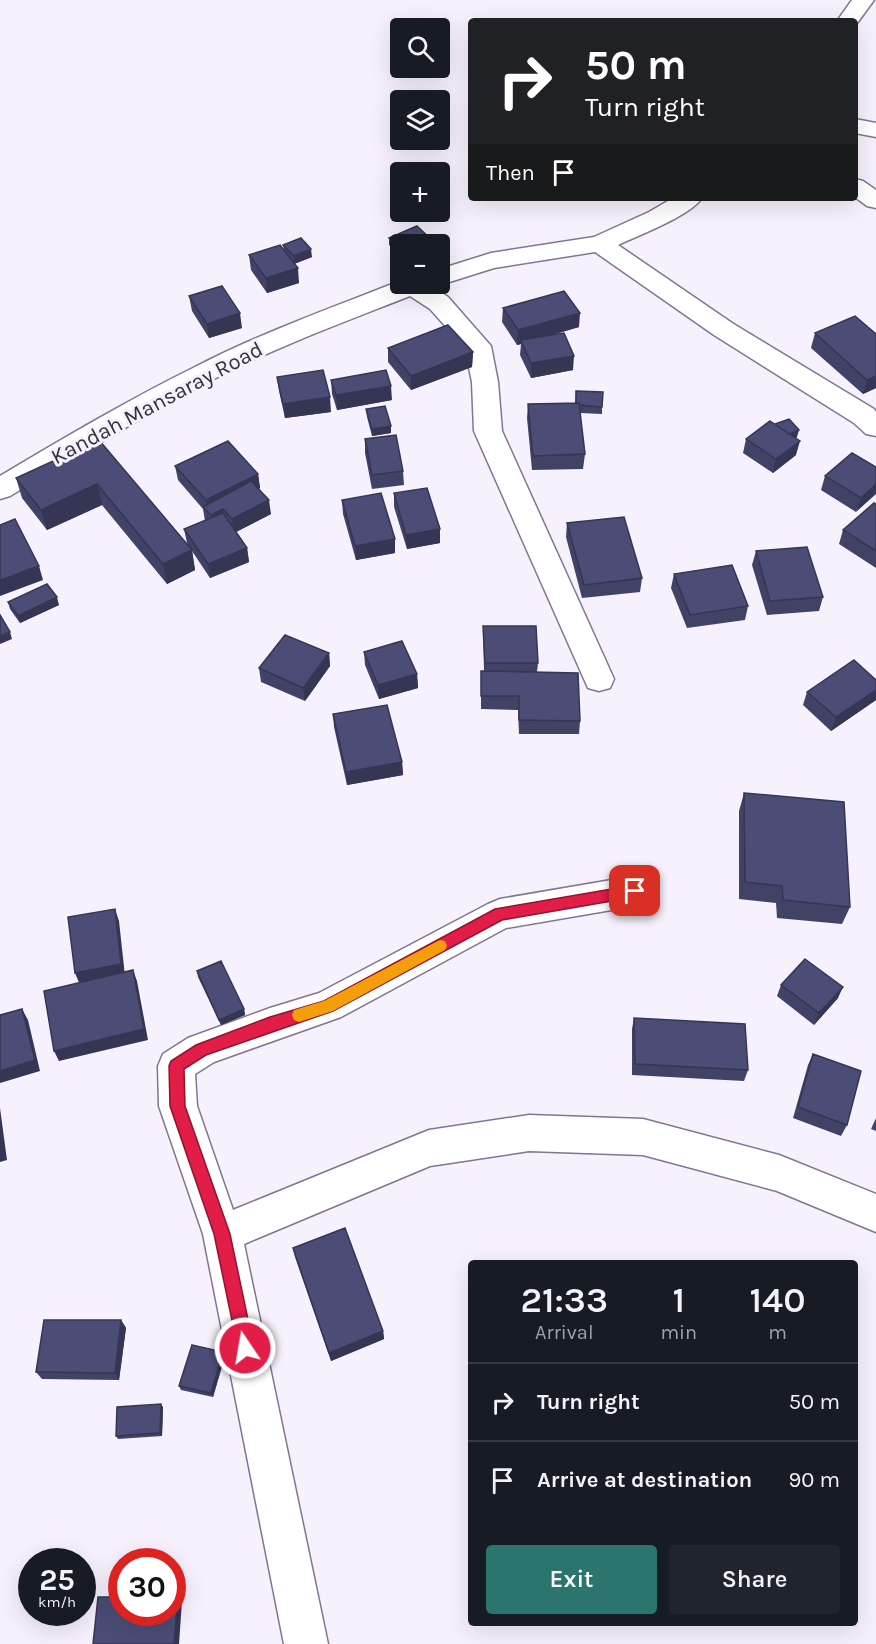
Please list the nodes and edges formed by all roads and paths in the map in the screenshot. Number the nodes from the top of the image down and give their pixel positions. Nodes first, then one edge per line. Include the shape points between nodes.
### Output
1 (863, 0) edge
2 (850, 18) edge
3 (858, 127) edge
4 (876, 130) edge
5 (858, 188) edge
6 (685, 201) edge
7 (876, 201) edge
8 (600, 244) junction
9 (450, 274) edge
10 (390, 294) edge
11 (427, 294) edge
12 (876, 427) edge
13 (0, 489) edge
14 (599, 679) dead end
15 (635, 891) dead end
16 (876, 1213) edge
17 (222, 1234) junction
18 (306, 1644) edge

1 - 2 street
3 - 4 street
5 - 7 street
6 - 8 street
8 - 9 street via 491,261
8 - 12 street
10 - 13 street, Kandah Mansaray Road via 204,373
11 - 14 street via 478,346 488,431
15 - 17 street via 500,914 328,1006 201,1050 176,1066 178,1106
16 - 17 street via 779,1173 643,1137 529,1133 429,1148
17 - 18 street

